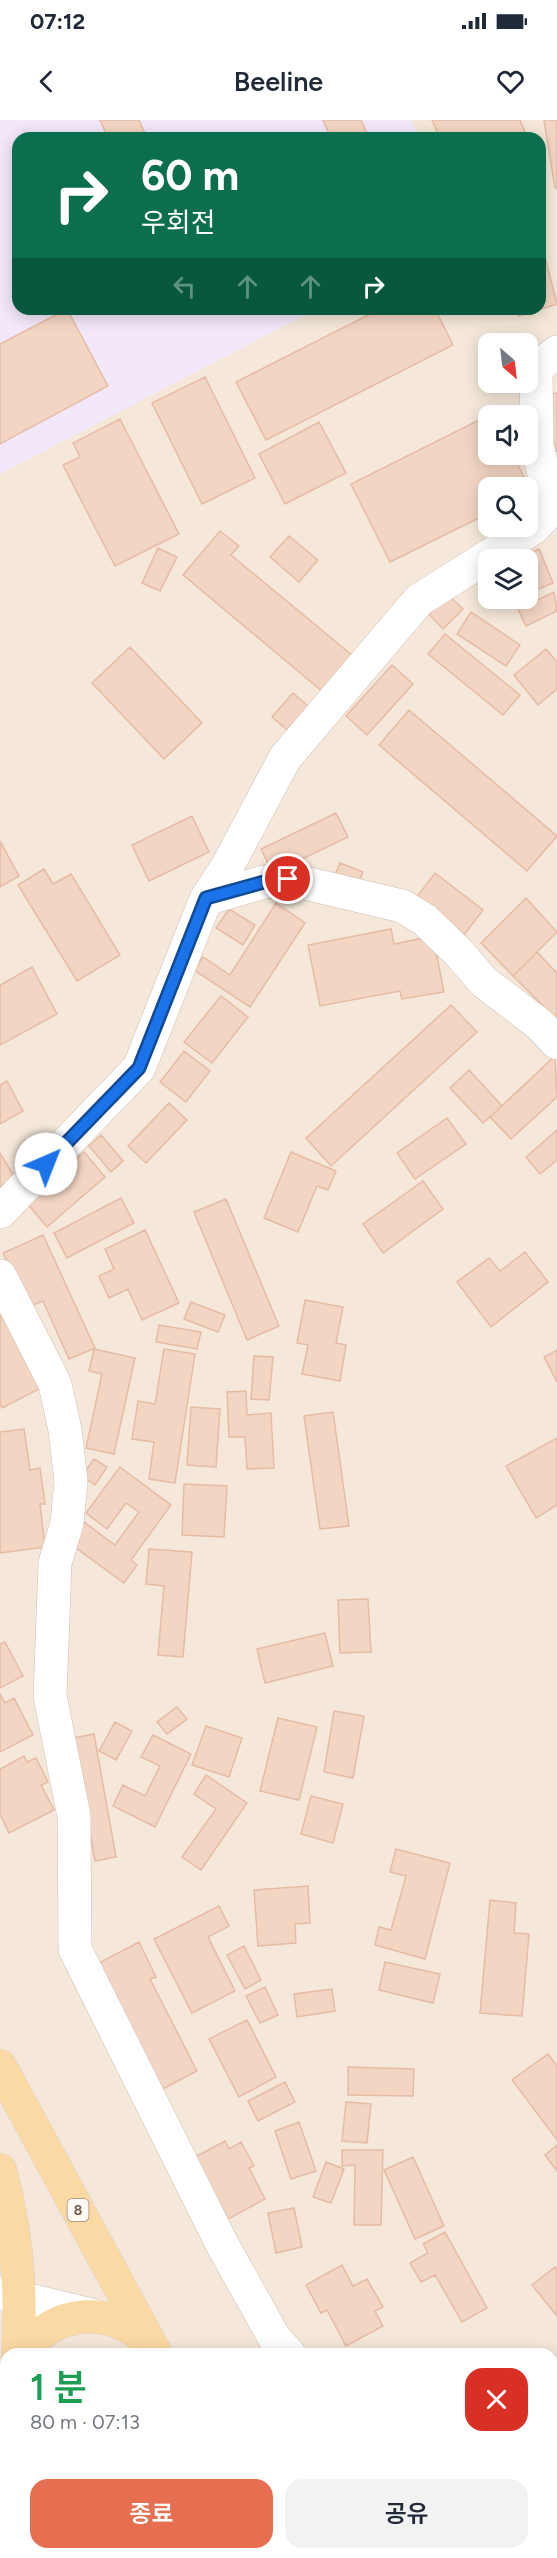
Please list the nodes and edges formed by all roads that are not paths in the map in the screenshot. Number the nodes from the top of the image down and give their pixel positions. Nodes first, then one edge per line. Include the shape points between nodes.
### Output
1 (557, 352) edge
2 (206, 898) junction
3 (557, 1043) edge
4 (0, 1212) edge
5 (0, 1276) edge
6 (0, 2066) edge
7 (0, 2170) edge
8 (11, 2296) edge
9 (95, 2316) junction
10 (17, 2348) edge
11 (31, 2348) edge
12 (151, 2348) edge
13 (153, 2348) edge
14 (283, 2348) edge

1 - 2 street via 536,368 537,446 546,482 546,514 533,528 419,600 285,758 227,867
2 - 3 street via 288,879 402,906 425,920 484,982 539,1024
2 - 4 street via 139,1068
5 - 14 street via 56,1384 66,1440 70,1481 67,1523 55,1563 50,1696 74,1816 75,1949 222,2244
6 - 13 main road, 8
7 - 8 main road via 11,2210
8 - 9 street
8 - 10 main road
9 - 11 main road via 69,2319 46,2330
9 - 12 main road via 121,2322 142,2336

